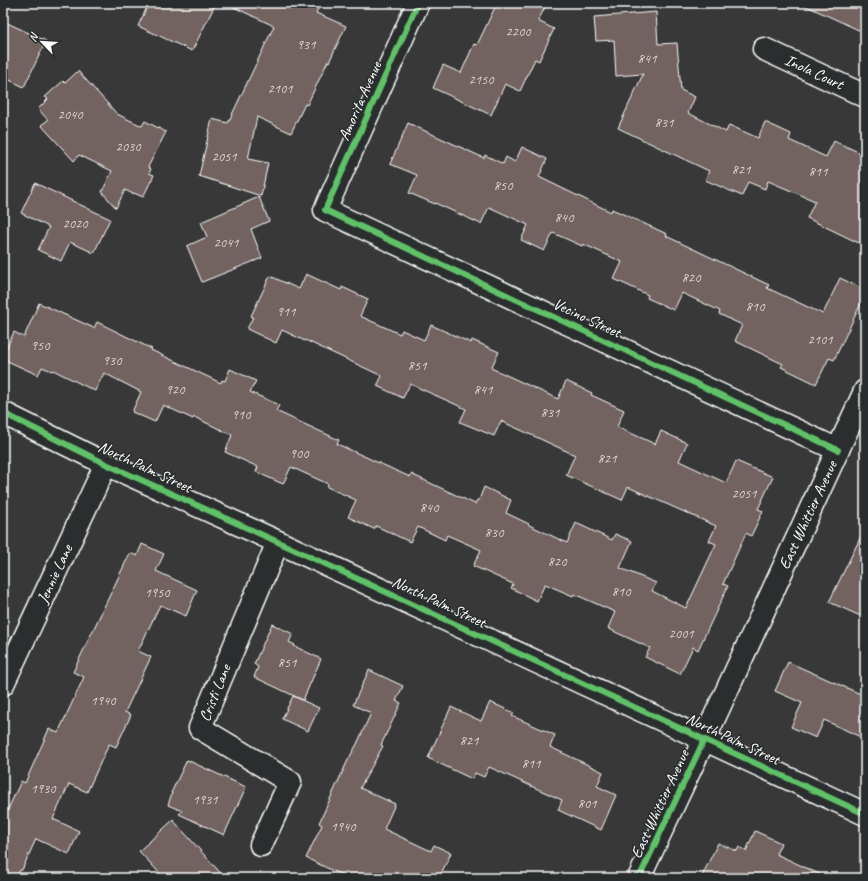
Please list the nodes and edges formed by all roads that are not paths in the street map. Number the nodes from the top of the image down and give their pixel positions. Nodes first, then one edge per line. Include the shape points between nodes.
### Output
1 (418, 3) edge
2 (764, 48) dead end
3 (865, 96) edge
4 (325, 210) joint
5 (865, 390) edge
6 (3, 413) edge
7 (838, 450) junction
8 (106, 464) junction
9 (278, 542) junction
10 (3, 684) edge
11 (704, 740) junction
12 (865, 814) edge
13 (261, 845) dead end
14 (639, 878) edge

1 - 4 street, Amorita Avenue
2 - 3 street, Inola Court
4 - 7 street, Vecino Street
5 - 7 street, East Whittier Avenue
6 - 8 street, North Palm Street
7 - 11 street, East Whittier Avenue
8 - 9 street, North Palm Street
8 - 10 street, Jennie Lane
9 - 11 street, North Palm Street
9 - 13 street, Cristi Lane via 200,728 290,782
11 - 12 street, North Palm Street
11 - 14 street, East Whittier Avenue

